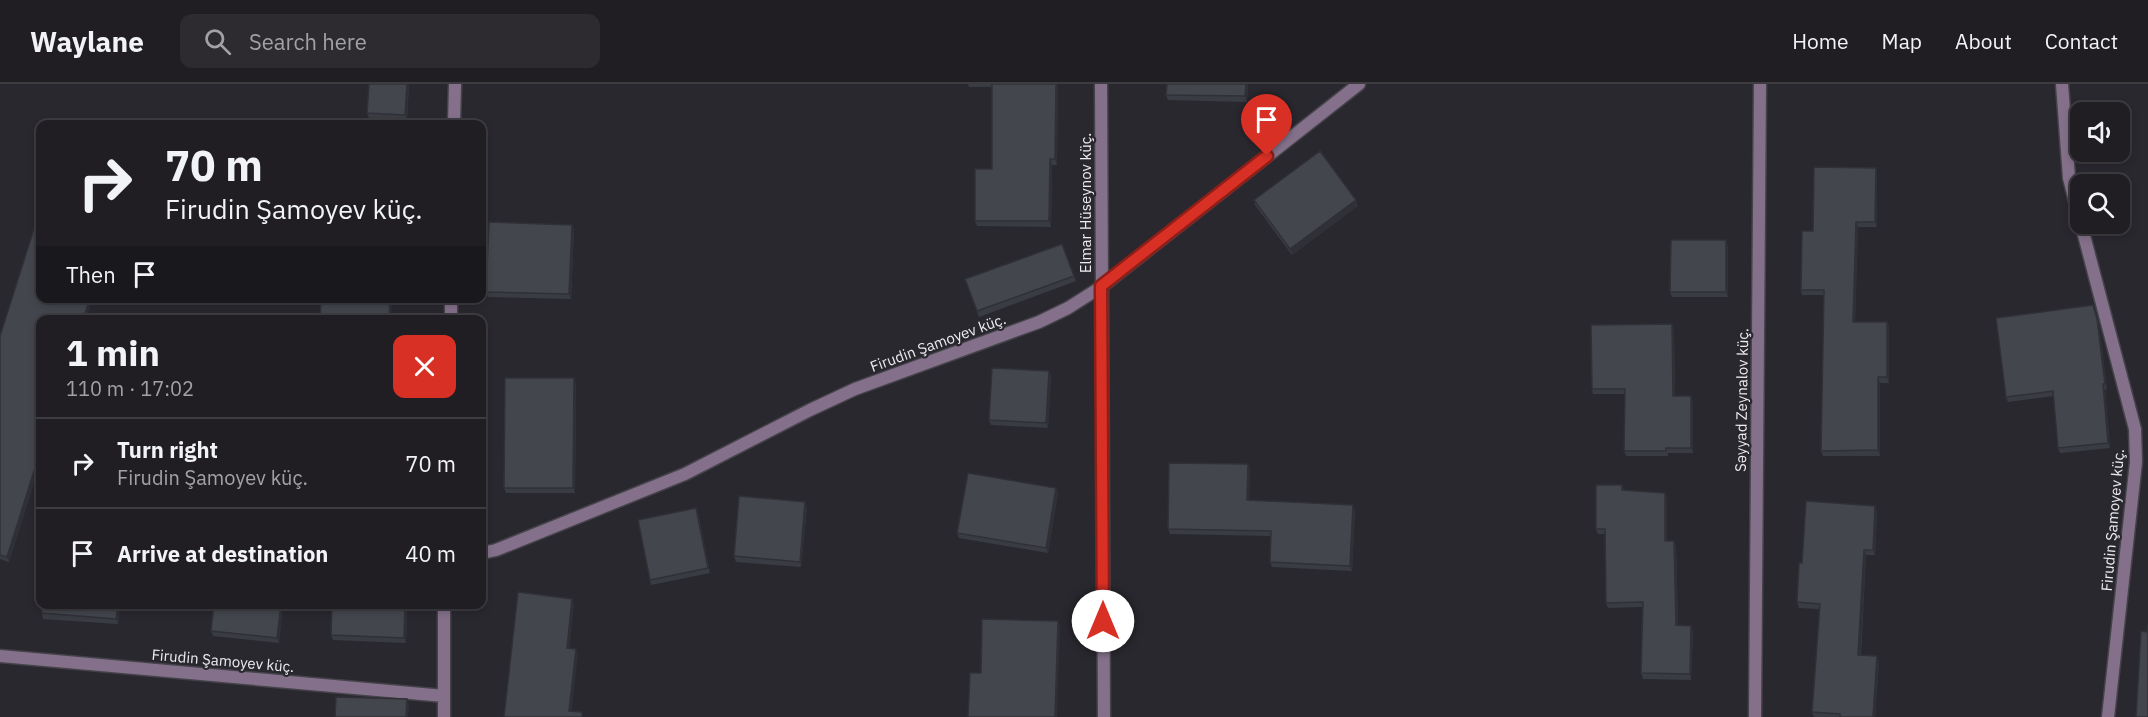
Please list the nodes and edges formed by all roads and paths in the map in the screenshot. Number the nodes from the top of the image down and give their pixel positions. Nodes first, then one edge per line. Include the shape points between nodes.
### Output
1 (455, 84) edge
2 (1101, 84) edge
3 (1359, 84) edge
4 (1760, 84) edge
5 (2062, 84) edge
6 (454, 120) edge
7 (2070, 182) edge
8 (2084, 234) edge
9 (1101, 286) junction
10 (486, 552) edge
11 (444, 609) edge
12 (0, 656) edge
13 (444, 696) junction
14 (444, 717) edge
15 (1104, 717) edge
16 (1755, 717) edge
17 (2108, 717) edge

1 - 6 street
2 - 9 street, Elmar Hüseynov küç.
3 - 9 street, Firudin Şamoyev küç.
4 - 16 street, Səyyad Zeynalov küç.
5 - 7 street, Firudin Şamoyev küç.
8 - 17 street, Firudin Şamoyev küç. via 2135,429 2136,462
9 - 10 street, Firudin Şamoyev küç. via 1039,322 855,389 685,474
9 - 15 street, Elmar Hüseynov küç.
11 - 13 street
12 - 13 street, Firudin Şamoyev küç.
13 - 14 street

